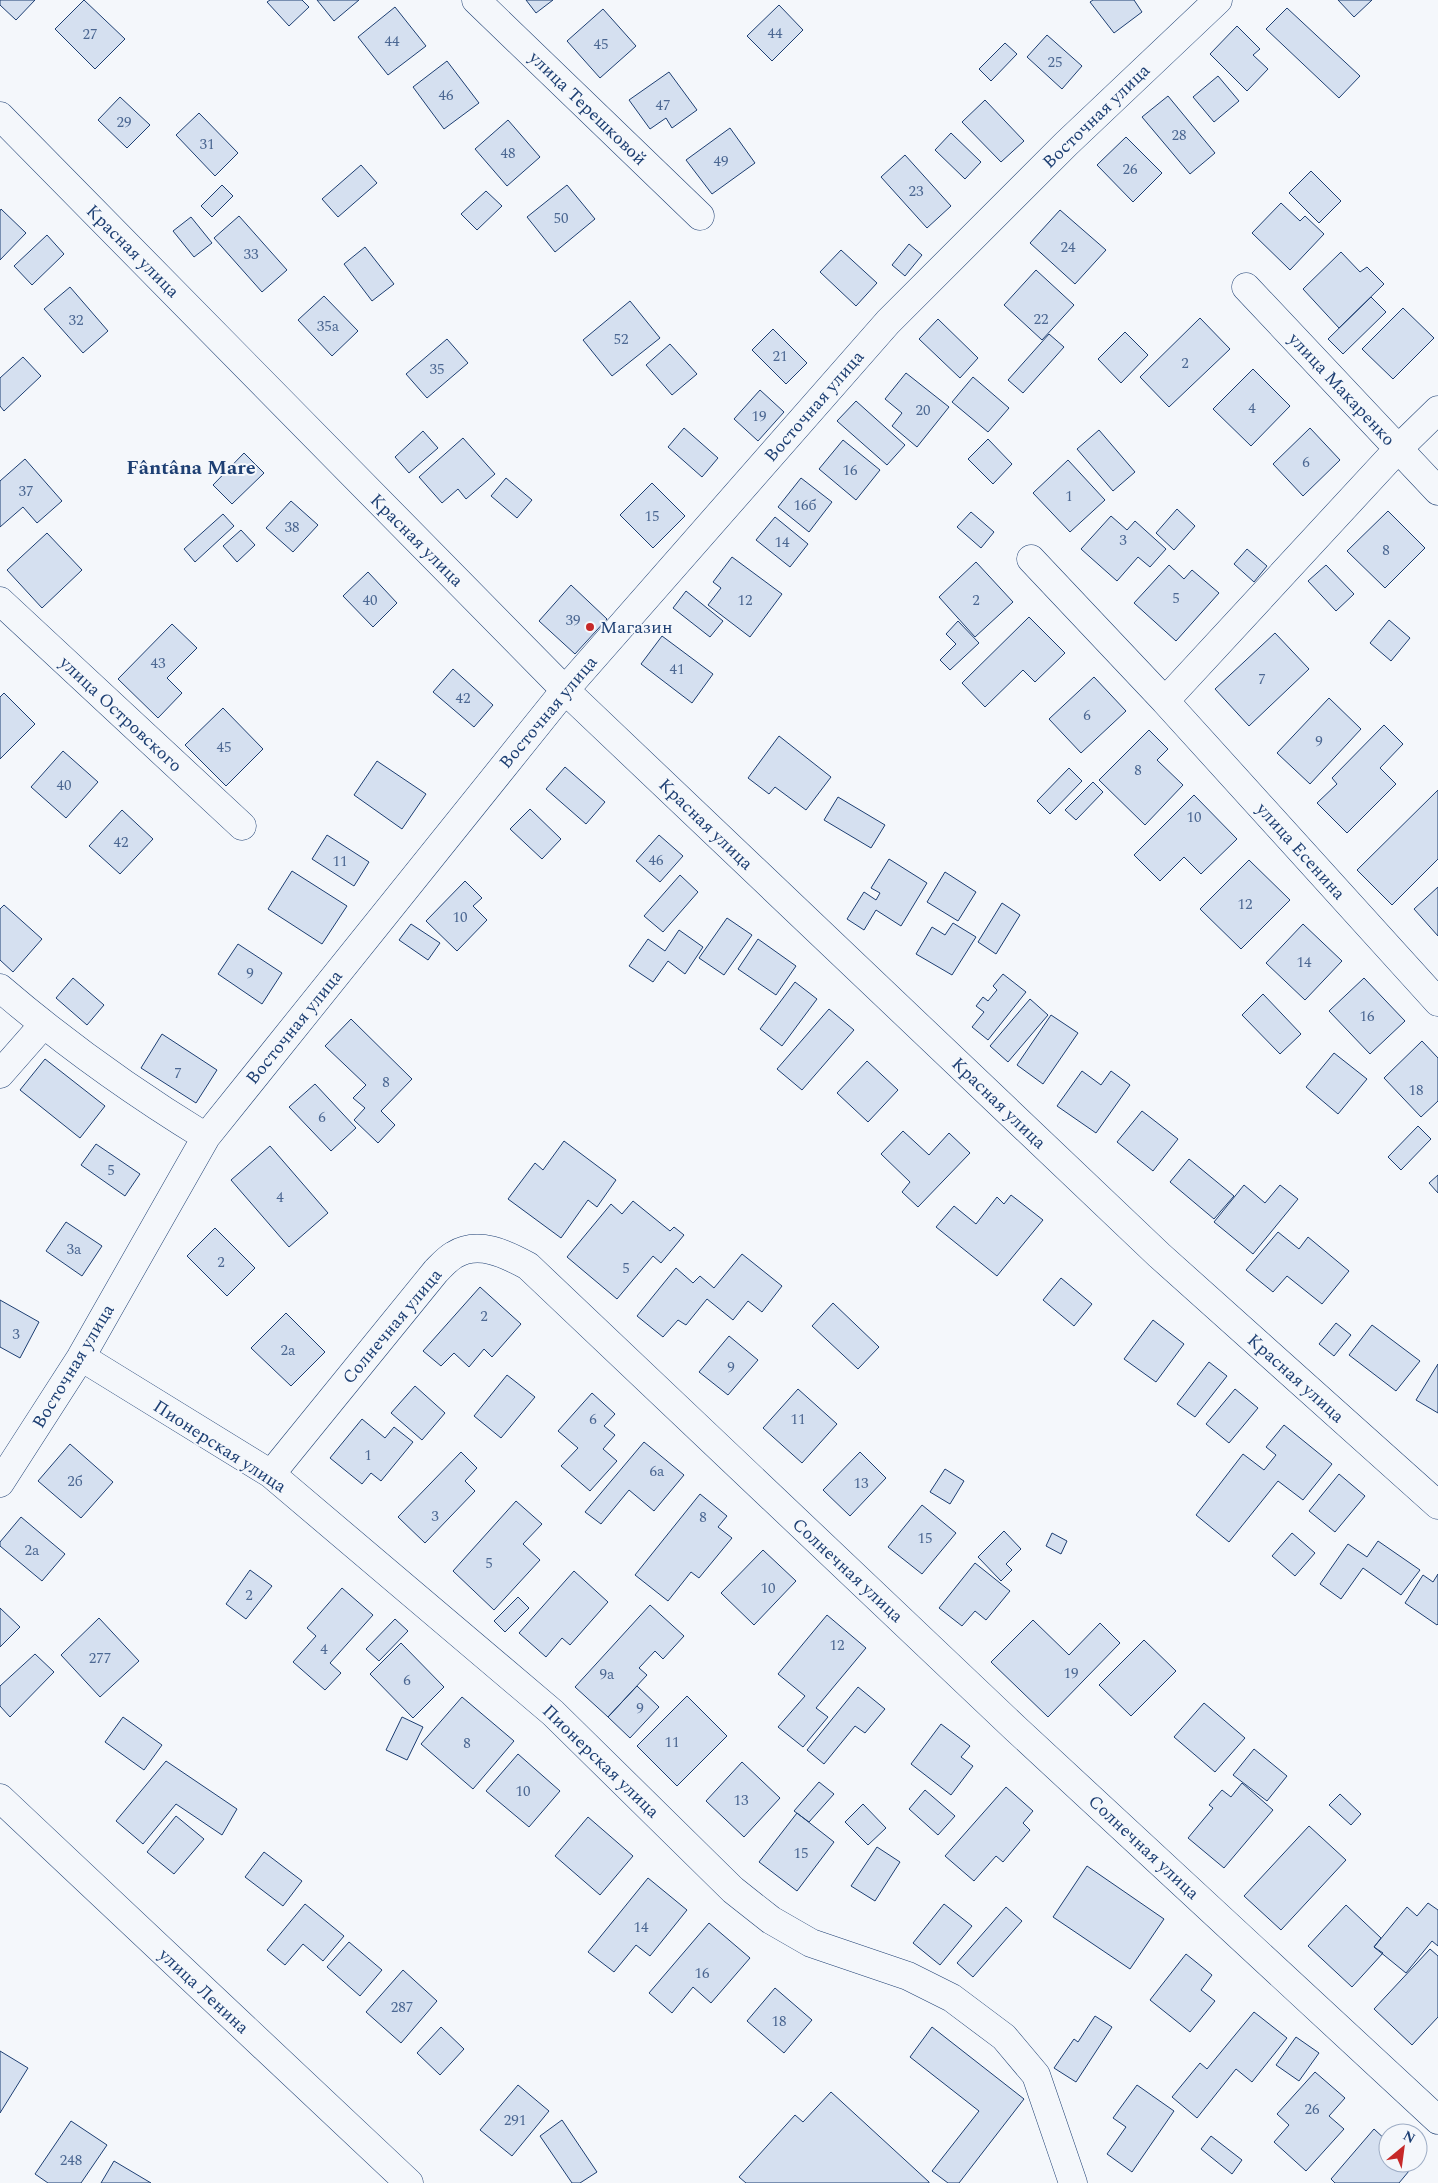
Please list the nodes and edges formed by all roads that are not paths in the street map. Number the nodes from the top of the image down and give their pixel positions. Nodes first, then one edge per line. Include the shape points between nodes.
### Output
1 (476, 0) edge
2 (1218, 0) edge
3 (0, 116) edge
4 (700, 216) dead end
5 (1246, 287) dead end
6 (1438, 410) edge
7 (1398, 449) junction
8 (1438, 492) edge
9 (1031, 559) dead end
10 (0, 601) edge
11 (565, 690) junction
12 (1165, 701) junction
13 (242, 826) dead end
14 (0, 988) edge
15 (1438, 1002) edge
16 (42, 1025) junction
17 (0, 1074) edge
18 (206, 1137) junction
19 (81, 1357) junction
20 (271, 1474) junction
21 (0, 1483) edge
22 (1438, 1505) edge
23 (0, 1798) edge
24 (1438, 2120) edge
25 (409, 2183) edge
26 (1073, 2183) edge

1 - 4 street, улица Терешковой
2 - 11 street, Восточная улица via 1066,144 888,322
3 - 11 street, Красная улица
5 - 7 street, улица Макаренко
6 - 7 street
7 - 8 street, улица Макаренко
7 - 12 street
9 - 12 street, улица Есенина
10 - 13 street, улица Островского
11 - 18 street, Восточная улица
11 - 22 street, Красная улица via 1159,1255
12 - 15 street, улица Есенина
14 - 16 street
16 - 17 street
16 - 18 street via 158,1108
18 - 19 street, Восточная улица
19 - 20 street, Пионерская улица
19 - 21 street, Восточная улица
20 - 24 street, Солнечная улица via 436,1270 455,1254 481,1248 506,1254 528,1266 1016,1729
20 - 26 street, Пионерская улица via 553,1713 733,1890 771,1920 811,1943 908,1976 943,1993 1004,2038 1036,2075
23 - 25 street, улица Ленина

